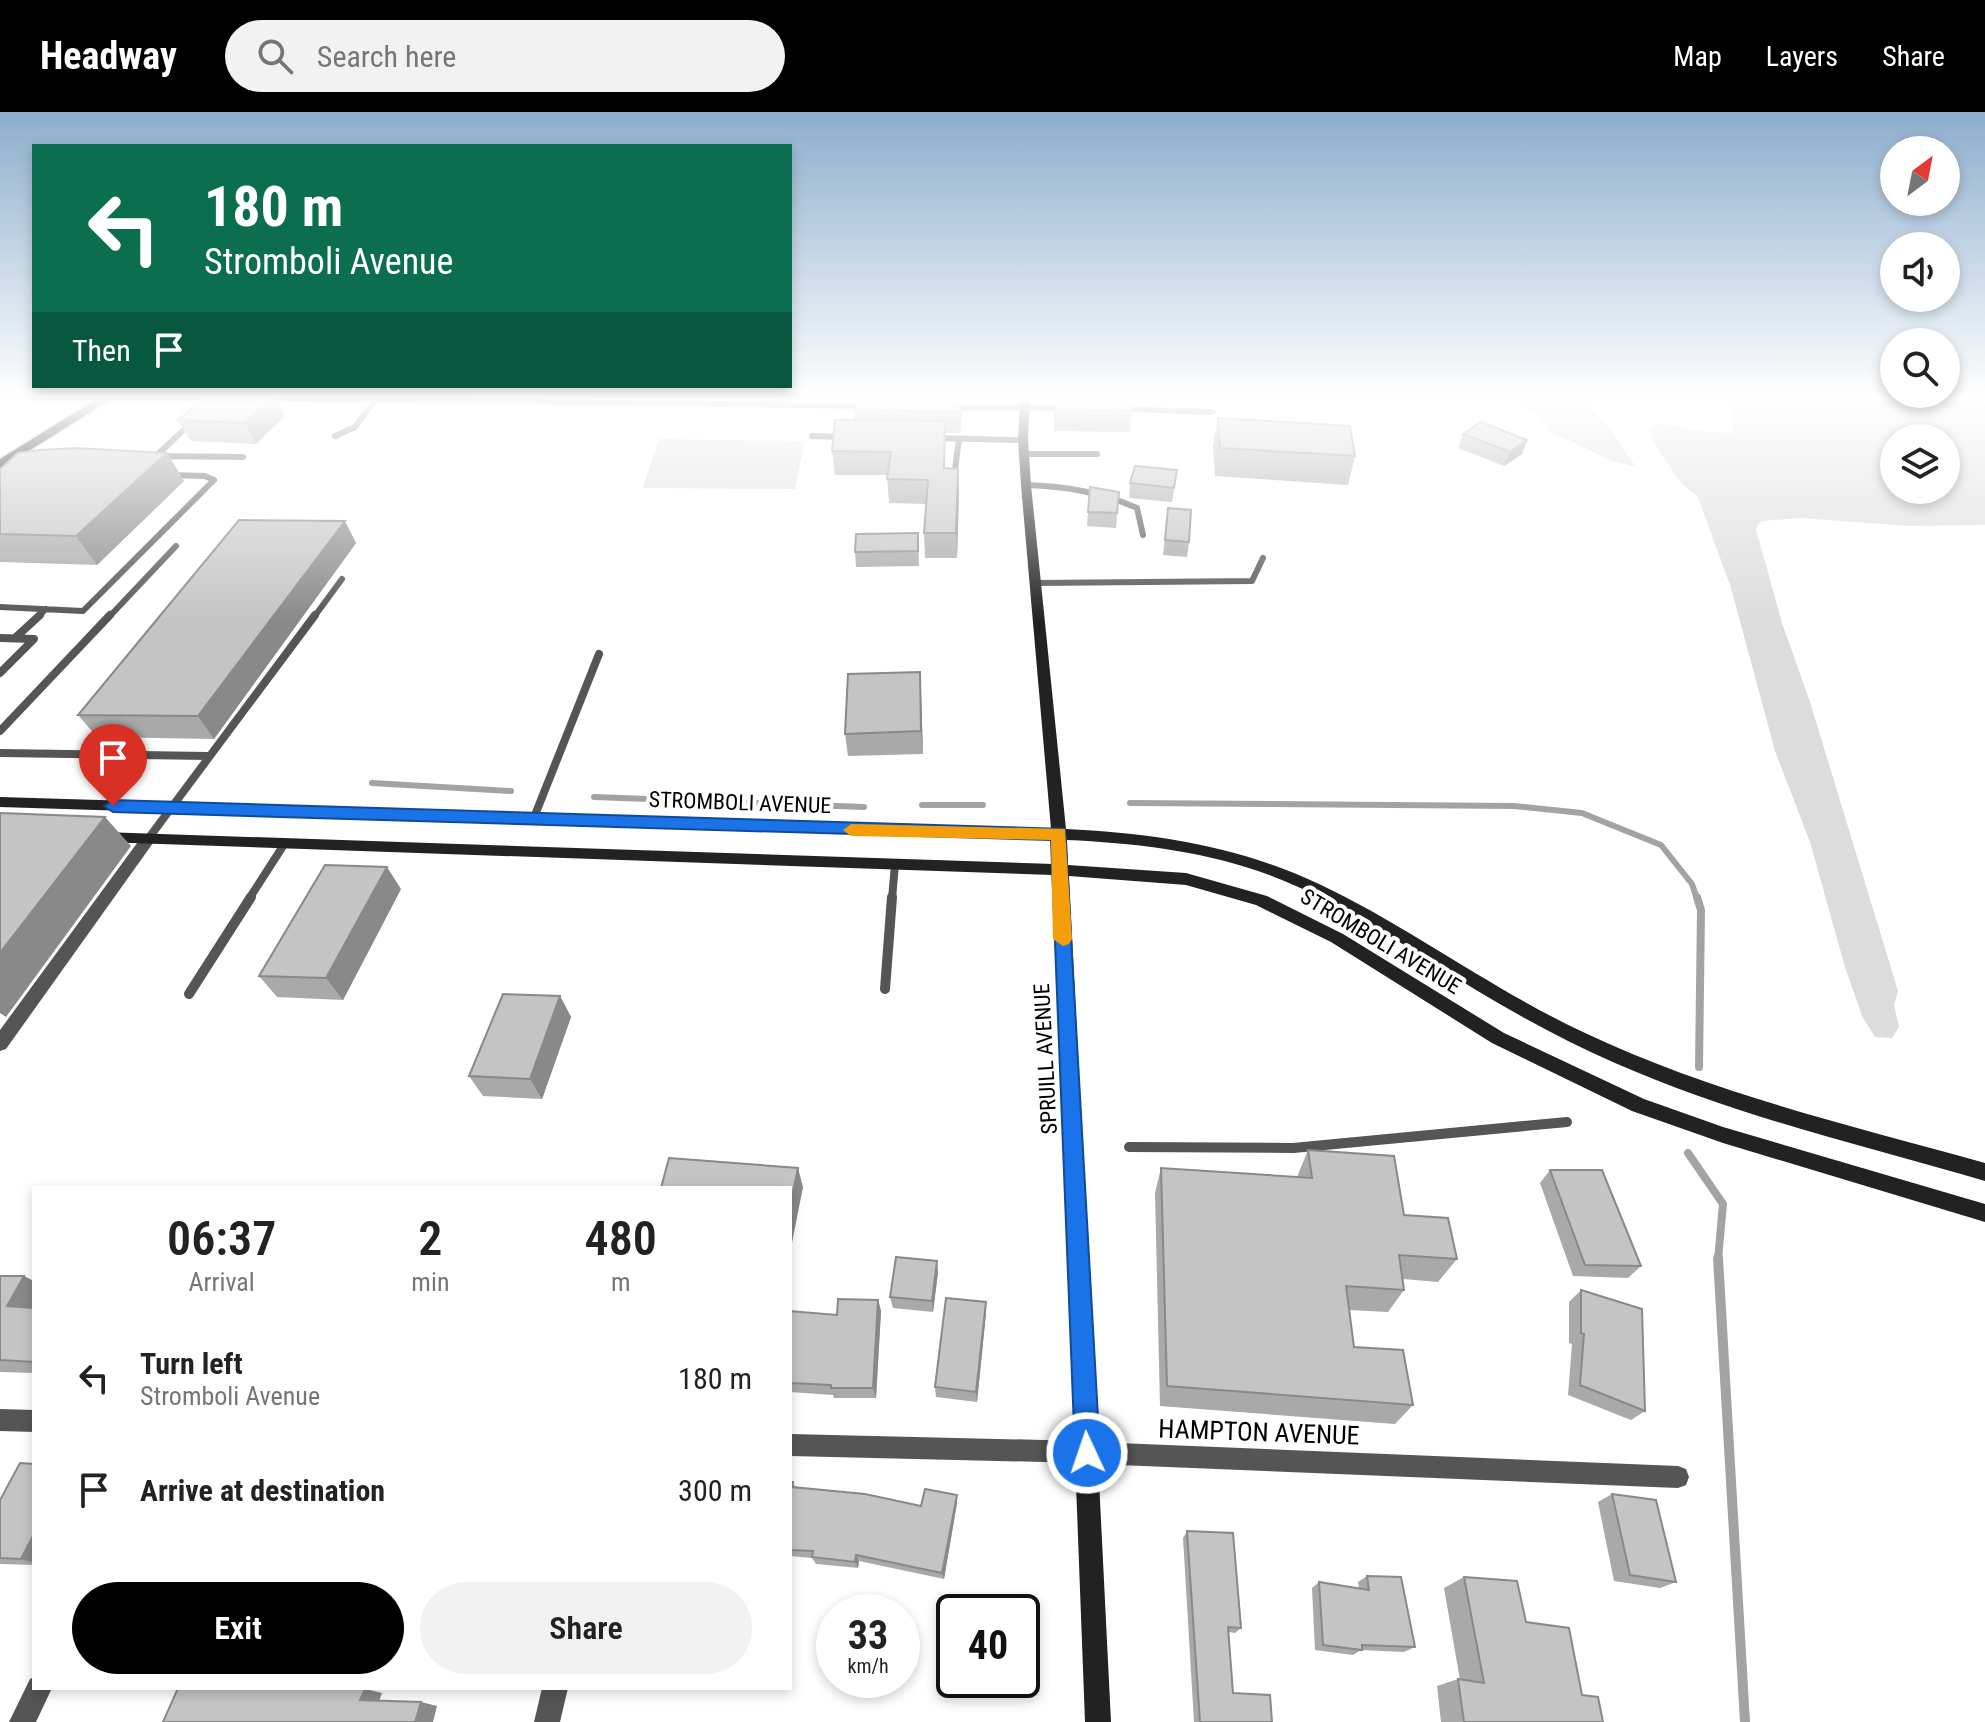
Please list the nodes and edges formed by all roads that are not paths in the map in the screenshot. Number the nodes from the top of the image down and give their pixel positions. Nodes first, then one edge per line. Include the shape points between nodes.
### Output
1 (1025, 470) edge
2 (167, 475) edge
3 (1026, 485) junction
4 (1143, 535) dead end
5 (176, 546) dead end
6 (1263, 558) dead end
7 (342, 579) dead end
8 (1036, 583) junction
9 (0, 607) edge
10 (46, 609) junction
11 (0, 638) edge
12 (15, 638) junction
13 (599, 654) dead end
14 (0, 673) edge
15 (0, 731) edge
16 (0, 753) edge
17 (208, 756) junction
18 (0, 802) edge
19 (169, 808) junction
20 (533, 820) junction
21 (1059, 834) junction
22 (89, 837) edge
23 (148, 839) junction
24 (285, 843) junction
25 (895, 864) junction
26 (1060, 870) junction
27 (885, 989) dead end
28 (189, 994) dead end
29 (0, 1044) edge
30 (1567, 1122) dead end
31 (1129, 1147) dead end
32 (1985, 1172) edge
33 (1985, 1213) edge
34 (0, 1420) edge
35 (32, 1421) edge
36 (792, 1445) edge
37 (1087, 1453) junction
38 (1678, 1477) dead end
39 (38, 1690) edge
40 (555, 1690) edge
41 (22, 1722) edge
42 (547, 1722) edge
43 (1098, 1722) edge

1 - 3 street, SPRUILL AVENUE
2 - 10 lane via 214,480 83,611
3 - 4 lane via 1106,494 1137,508
3 - 8 street, SPRUILL AVENUE
5 - 15 lane
6 - 8 lane via 1252,581
7 - 17 lane
8 - 21 street, SPRUILL AVENUE
9 - 10 lane
10 - 12 lane
11 - 12 lane
12 - 14 lane via 34,639
13 - 20 lane
16 - 17 lane
17 - 19 lane
18 - 19 street, STROMBOLI AVENUE
19 - 20 street, STROMBOLI AVENUE
19 - 23 lane
20 - 21 street, STROMBOLI AVENUE
21 - 26 street, SPRUILL AVENUE
21 - 32 street, STROMBOLI AVENUE via 1175,844 1271,870 1362,912 1543,1022 1616,1056 1706,1091
22 - 23 street, STROMBOLI AVENUE
23 - 24 street, STROMBOLI AVENUE
23 - 29 street
24 - 25 street, STROMBOLI AVENUE
24 - 28 lane
25 - 26 street, STROMBOLI AVENUE
25 - 27 lane
26 - 33 street, STROMBOLI AVENUE via 1186,879 1261,900 1337,938 1541,1061 1638,1105
26 - 37 street, SPRUILL AVENUE
30 - 31 lane via 1293,1148
34 - 35 street
36 - 37 street, HAMPTON AVENUE
37 - 38 street, HAMPTON AVENUE
37 - 43 street, SPRUILL AVENUE
39 - 41 street
40 - 42 street

